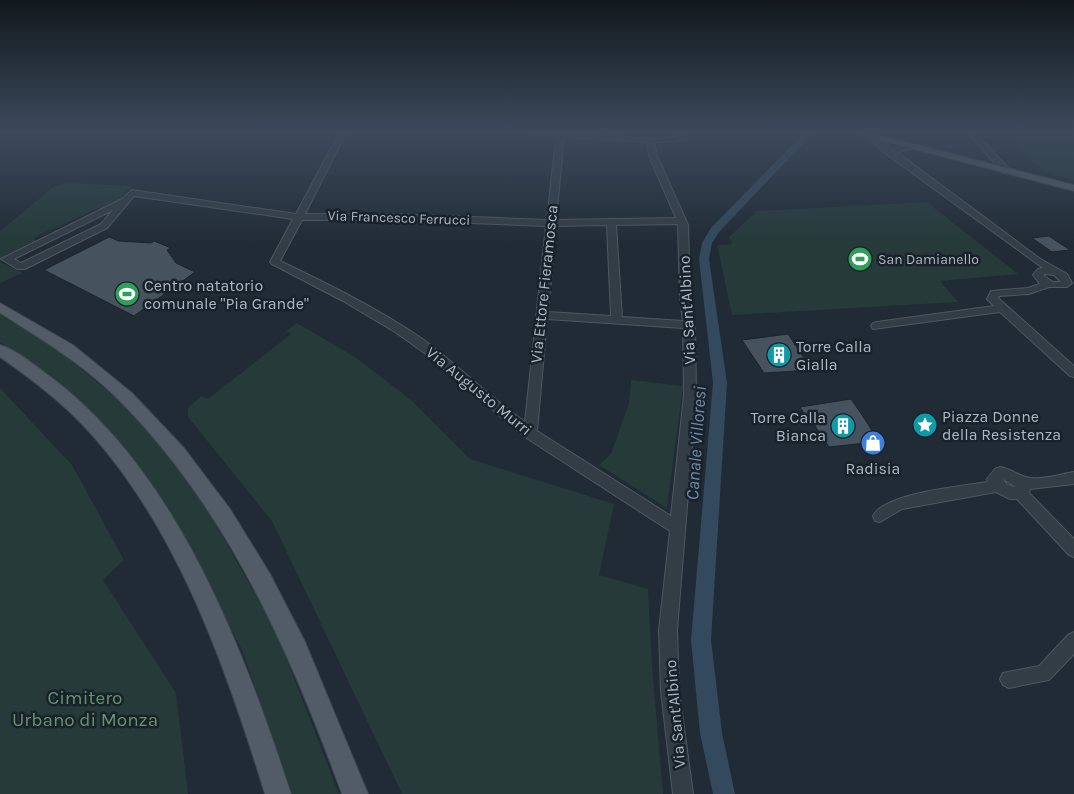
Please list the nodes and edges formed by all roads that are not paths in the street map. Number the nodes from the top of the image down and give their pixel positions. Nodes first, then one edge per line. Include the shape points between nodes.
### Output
1 (324, 170) edge
2 (556, 170) edge
3 (659, 170) edge
4 (914, 170) edge
5 (1002, 170) edge
6 (1006, 171) joint
7 (1074, 188) edge
8 (122, 202) junction
9 (299, 217) junction
10 (611, 221) junction
11 (680, 221) junction
12 (550, 223) junction
13 (1036, 260) junction
14 (1053, 272) junction
15 (1053, 282) edge
16 (1074, 292) edge
17 (0, 307) edge
18 (1000, 309) junction
19 (541, 315) junction
20 (617, 320) junction
21 (689, 325) junction
22 (877, 326) dead end
23 (0, 350) edge
24 (1074, 373) edge
25 (530, 433) junction
26 (1074, 478) edge
27 (1020, 488) junction
28 (880, 516) dead end
29 (678, 528) junction
30 (1074, 550) edge
31 (1074, 641) edge
32 (1009, 679) dead end
33 (278, 794) edge
34 (355, 794) edge
35 (683, 794) edge

1 - 9 street
2 - 12 street, Via Ettore Fieramosca
3 - 11 street, Via Sant'Albino
4 - 13 street
5 - 6 main road
6 - 7 main road
8 - 8 street, Via Francesco Ferrucci via 13,254 6,259 21,267 104,226
8 - 9 street, Via Francesco Ferrucci via 132,193
9 - 12 street, Via Francesco Ferrucci
9 - 25 street, Via Augusto Murri via 275,262 415,340
10 - 11 street, Via Francesco Ferrucci
10 - 12 street, Via Francesco Ferrucci
10 - 20 street
11 - 21 street, Via Sant'Albino via 683,225
12 - 19 street, Via Ettore Fieramosca
13 - 14 street
13 - 15 street
14 - 15 street
14 - 15 street via 1063,276
15 - 16 street
15 - 18 street via 1029,291 994,294 993,301
17 - 34 main road via 82,360 120,389 194,473 238,536 279,610 322,704
18 - 22 street
18 - 24 street
19 - 20 street
19 - 25 street, Via Ettore Fieramosca
20 - 21 street
21 - 29 street, Via Sant'Albino via 690,395
23 - 33 main road via 80,412 146,492 176,541 230,655 254,714
25 - 29 street, Via Augusto Murri
26 - 27 street
27 - 28 street via 1012,494 998,486 902,504
27 - 30 street
29 - 35 street, Via Sant'Albino via 668,630 670,691
31 - 32 street via 1043,674

